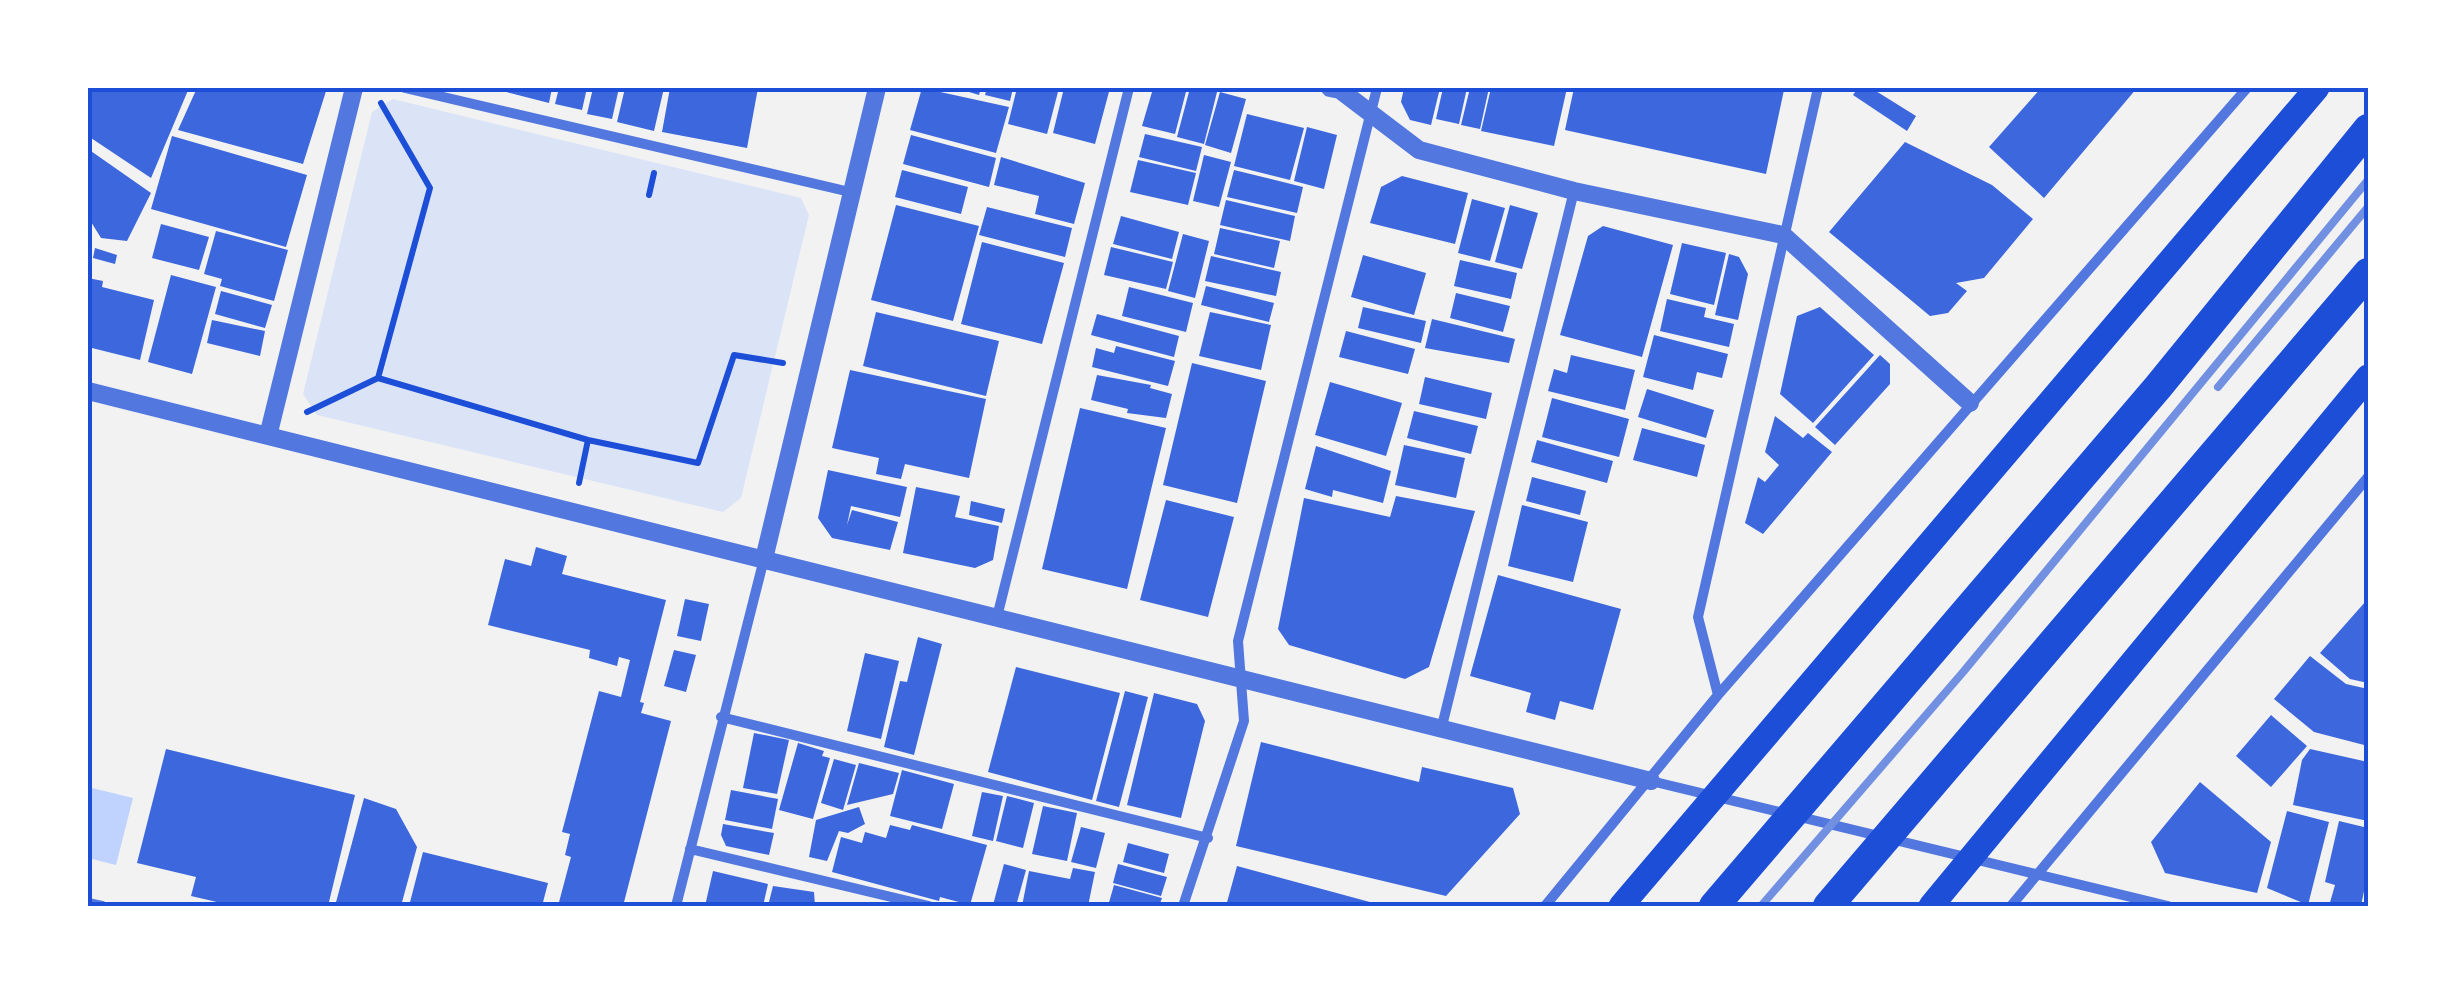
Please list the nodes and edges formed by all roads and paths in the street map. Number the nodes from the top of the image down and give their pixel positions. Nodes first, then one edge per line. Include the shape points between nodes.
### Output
1 (354, 88) edge
2 (380, 88) edge
3 (405, 88) edge
4 (877, 88) edge
5 (1129, 88) edge
6 (1330, 88) edge
7 (1377, 88) edge
8 (1818, 88) edge
9 (2247, 88) edge
10 (2317, 88) edge
11 (1370, 116) junction
12 (2368, 130) edge
13 (1574, 190) junction
14 (850, 192) junction
15 (1783, 235) junction
16 (2368, 272) edge
17 (809, 368) junction
18 (2368, 377) edge
19 (378, 378) junction
20 (88, 392) edge
21 (1970, 403) junction
22 (307, 412) dead end
23 (268, 436) junction
24 (588, 440) junction
25 (2368, 477) edge
26 (578, 484) dead end
27 (764, 560) junction
28 (997, 617) junction
29 (1241, 680) junction
30 (1718, 695) junction
31 (721, 717) junction
32 (1442, 726) junction
33 (1651, 781) junction
34 (1714, 797) junction
35 (1208, 838) junction
36 (690, 849) junction
37 (1972, 860) junction
38 (2038, 875) junction
39 (88, 903) edge
40 (102, 906) edge
41 (676, 906) edge
42 (929, 906) edge
43 (1183, 906) edge
44 (1545, 906) edge
45 (1621, 906) edge
46 (1714, 906) edge
47 (1828, 906) edge
48 (1932, 906) edge
49 (2011, 906) edge
50 (2168, 906) edge

1 - 23 street
2 - 19 path via 380,102 430,188
3 - 14 street
4 - 14 street
5 - 28 street
6 - 11 street
7 - 11 street
8 - 15 street
9 - 21 street
10 - 34 main road
11 - 13 street via 1419,150
11 - 29 street via 1238,641
12 - 46 highway
13 - 15 street
13 - 32 street
14 - 17 street
15 - 21 street
15 - 30 street via 1698,617
16 - 47 highway
17 - 24 path via 734,355 698,464
17 - 27 street
18 - 37 main road
19 - 22 path
19 - 24 path
20 - 23 street
21 - 30 street
23 - 27 street
24 - 26 path
25 - 38 street
27 - 28 street
27 - 31 street
28 - 29 street
29 - 32 street
29 - 35 street via 1244,721
30 - 33 street
31 - 35 street
31 - 36 street
32 - 33 street
33 - 34 street
33 - 44 street
34 - 37 street
34 - 45 main road
35 - 43 street
36 - 41 street
36 - 42 street
37 - 38 street
37 - 48 main road
38 - 49 street
38 - 50 street
39 - 40 street

